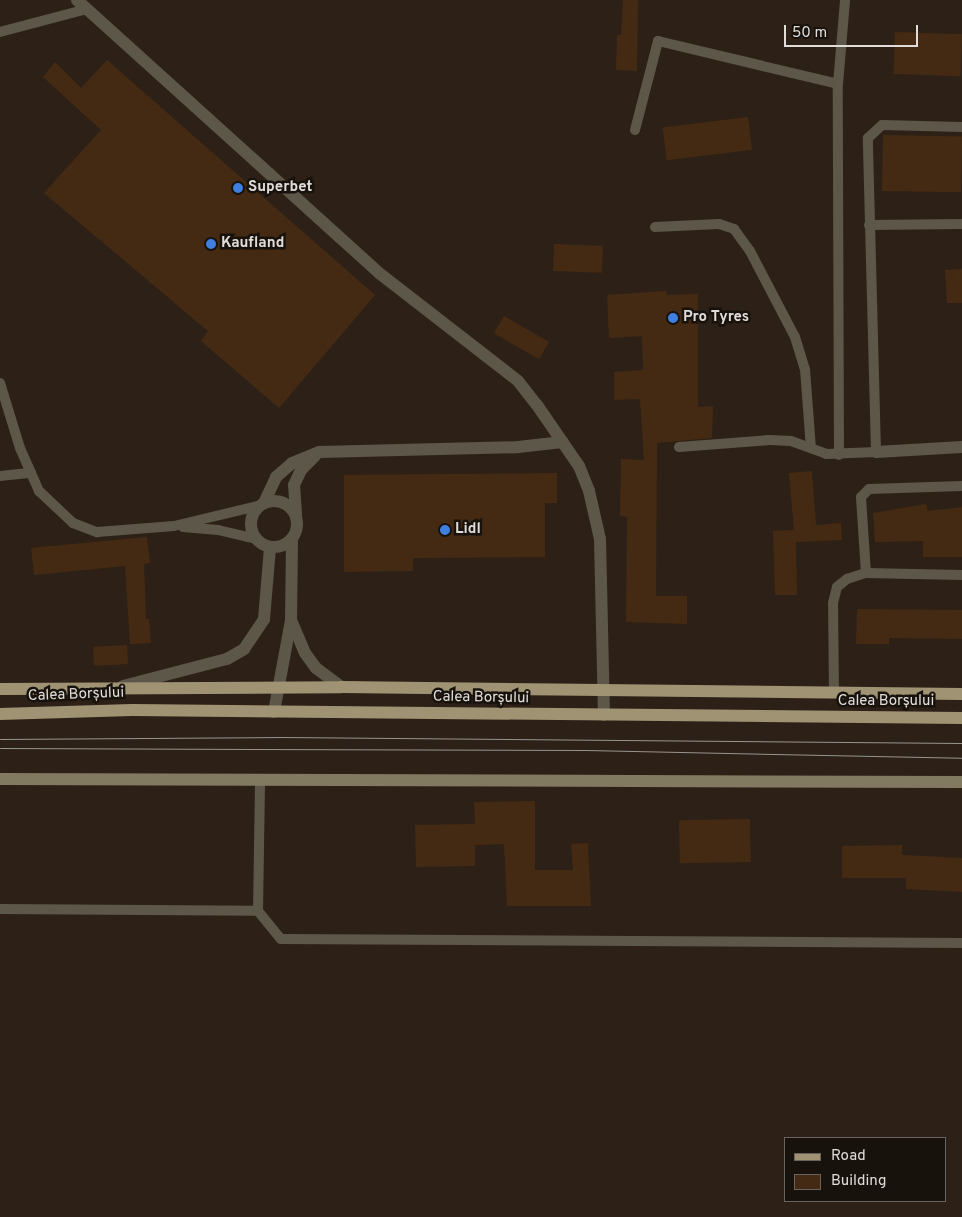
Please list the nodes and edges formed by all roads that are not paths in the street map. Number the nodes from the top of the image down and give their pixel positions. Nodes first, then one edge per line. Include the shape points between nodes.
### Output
1 (845, 0) edge
2 (82, 4) edge
3 (0, 32) edge
4 (838, 84) junction
5 (962, 127) edge
6 (635, 130) dead end
7 (962, 224) edge
8 (869, 225) junction
9 (655, 228) dead end
10 (0, 382) edge
11 (563, 442) junction
12 (962, 446) edge
13 (679, 447) dead end
14 (812, 448) junction
15 (319, 452) junction
16 (876, 452) junction
17 (839, 455) junction
18 (31, 474) junction
19 (0, 476) edge
20 (962, 486) edge
21 (263, 504) junction
22 (296, 514) junction
23 (174, 526) junction
24 (256, 539) junction
25 (292, 540) junction
26 (270, 547) junction
27 (866, 574) junction
28 (962, 576) edge
29 (291, 620) junction
30 (118, 687) junction
31 (340, 687) junction
32 (276, 688) junction
33 (0, 689) edge
34 (605, 692) junction
35 (834, 693) junction
36 (962, 694) edge
37 (274, 712) junction
38 (0, 714) edge
39 (604, 716) junction
40 (962, 718) edge
41 (260, 778) junction
42 (0, 779) edge
43 (962, 782) edge
44 (0, 909) edge
45 (258, 911) junction
46 (962, 943) edge

1 - 4 lane
2 - 3 lane
2 - 11 street via 379,273 518,381
4 - 6 lane via 658,41
4 - 17 lane
5 - 8 lane via 882,125 868,138
7 - 8 lane
8 - 16 lane
9 - 14 lane via 719,224 734,229 750,251 795,337 802,361
10 - 18 lane
11 - 15 street via 518,447
11 - 34 street via 589,491 600,539
12 - 16 street
13 - 14 lane via 770,440 791,441
14 - 17 lane
15 - 21 street via 292,463 276,477
15 - 22 street via 301,470 294,485
16 - 17 lane
18 - 19 lane
18 - 23 lane via 39,491 57,510 73,523 97,532
20 - 27 lane via 869,489 861,497
21 - 22 street via 284,503
21 - 23 lane
21 - 24 street via 253,514 250,526
22 - 25 street via 298,528
23 - 24 lane via 218,530
24 - 26 street
25 - 26 street via 278,548
25 - 29 street
26 - 30 street via 264,618 244,649 227,659
27 - 28 lane
27 - 35 lane via 847,579 837,587 833,603
29 - 31 street via 305,653 316,668
29 - 32 street
30 - 32 main road, Calea Borșului
30 - 33 main road, Calea Borșului
31 - 32 main road, Calea Borșului
31 - 34 main road, Calea Borșului
32 - 37 street
34 - 35 main road, Calea Borșului
34 - 39 street
35 - 36 main road, Calea Borșului
37 - 38 main road, Calea Borșului via 132,710
37 - 39 main road, Calea Borșului
39 - 40 main road, Calea Borșului
41 - 42 street
41 - 43 street
41 - 45 lane
44 - 45 lane
45 - 46 lane via 281,939

